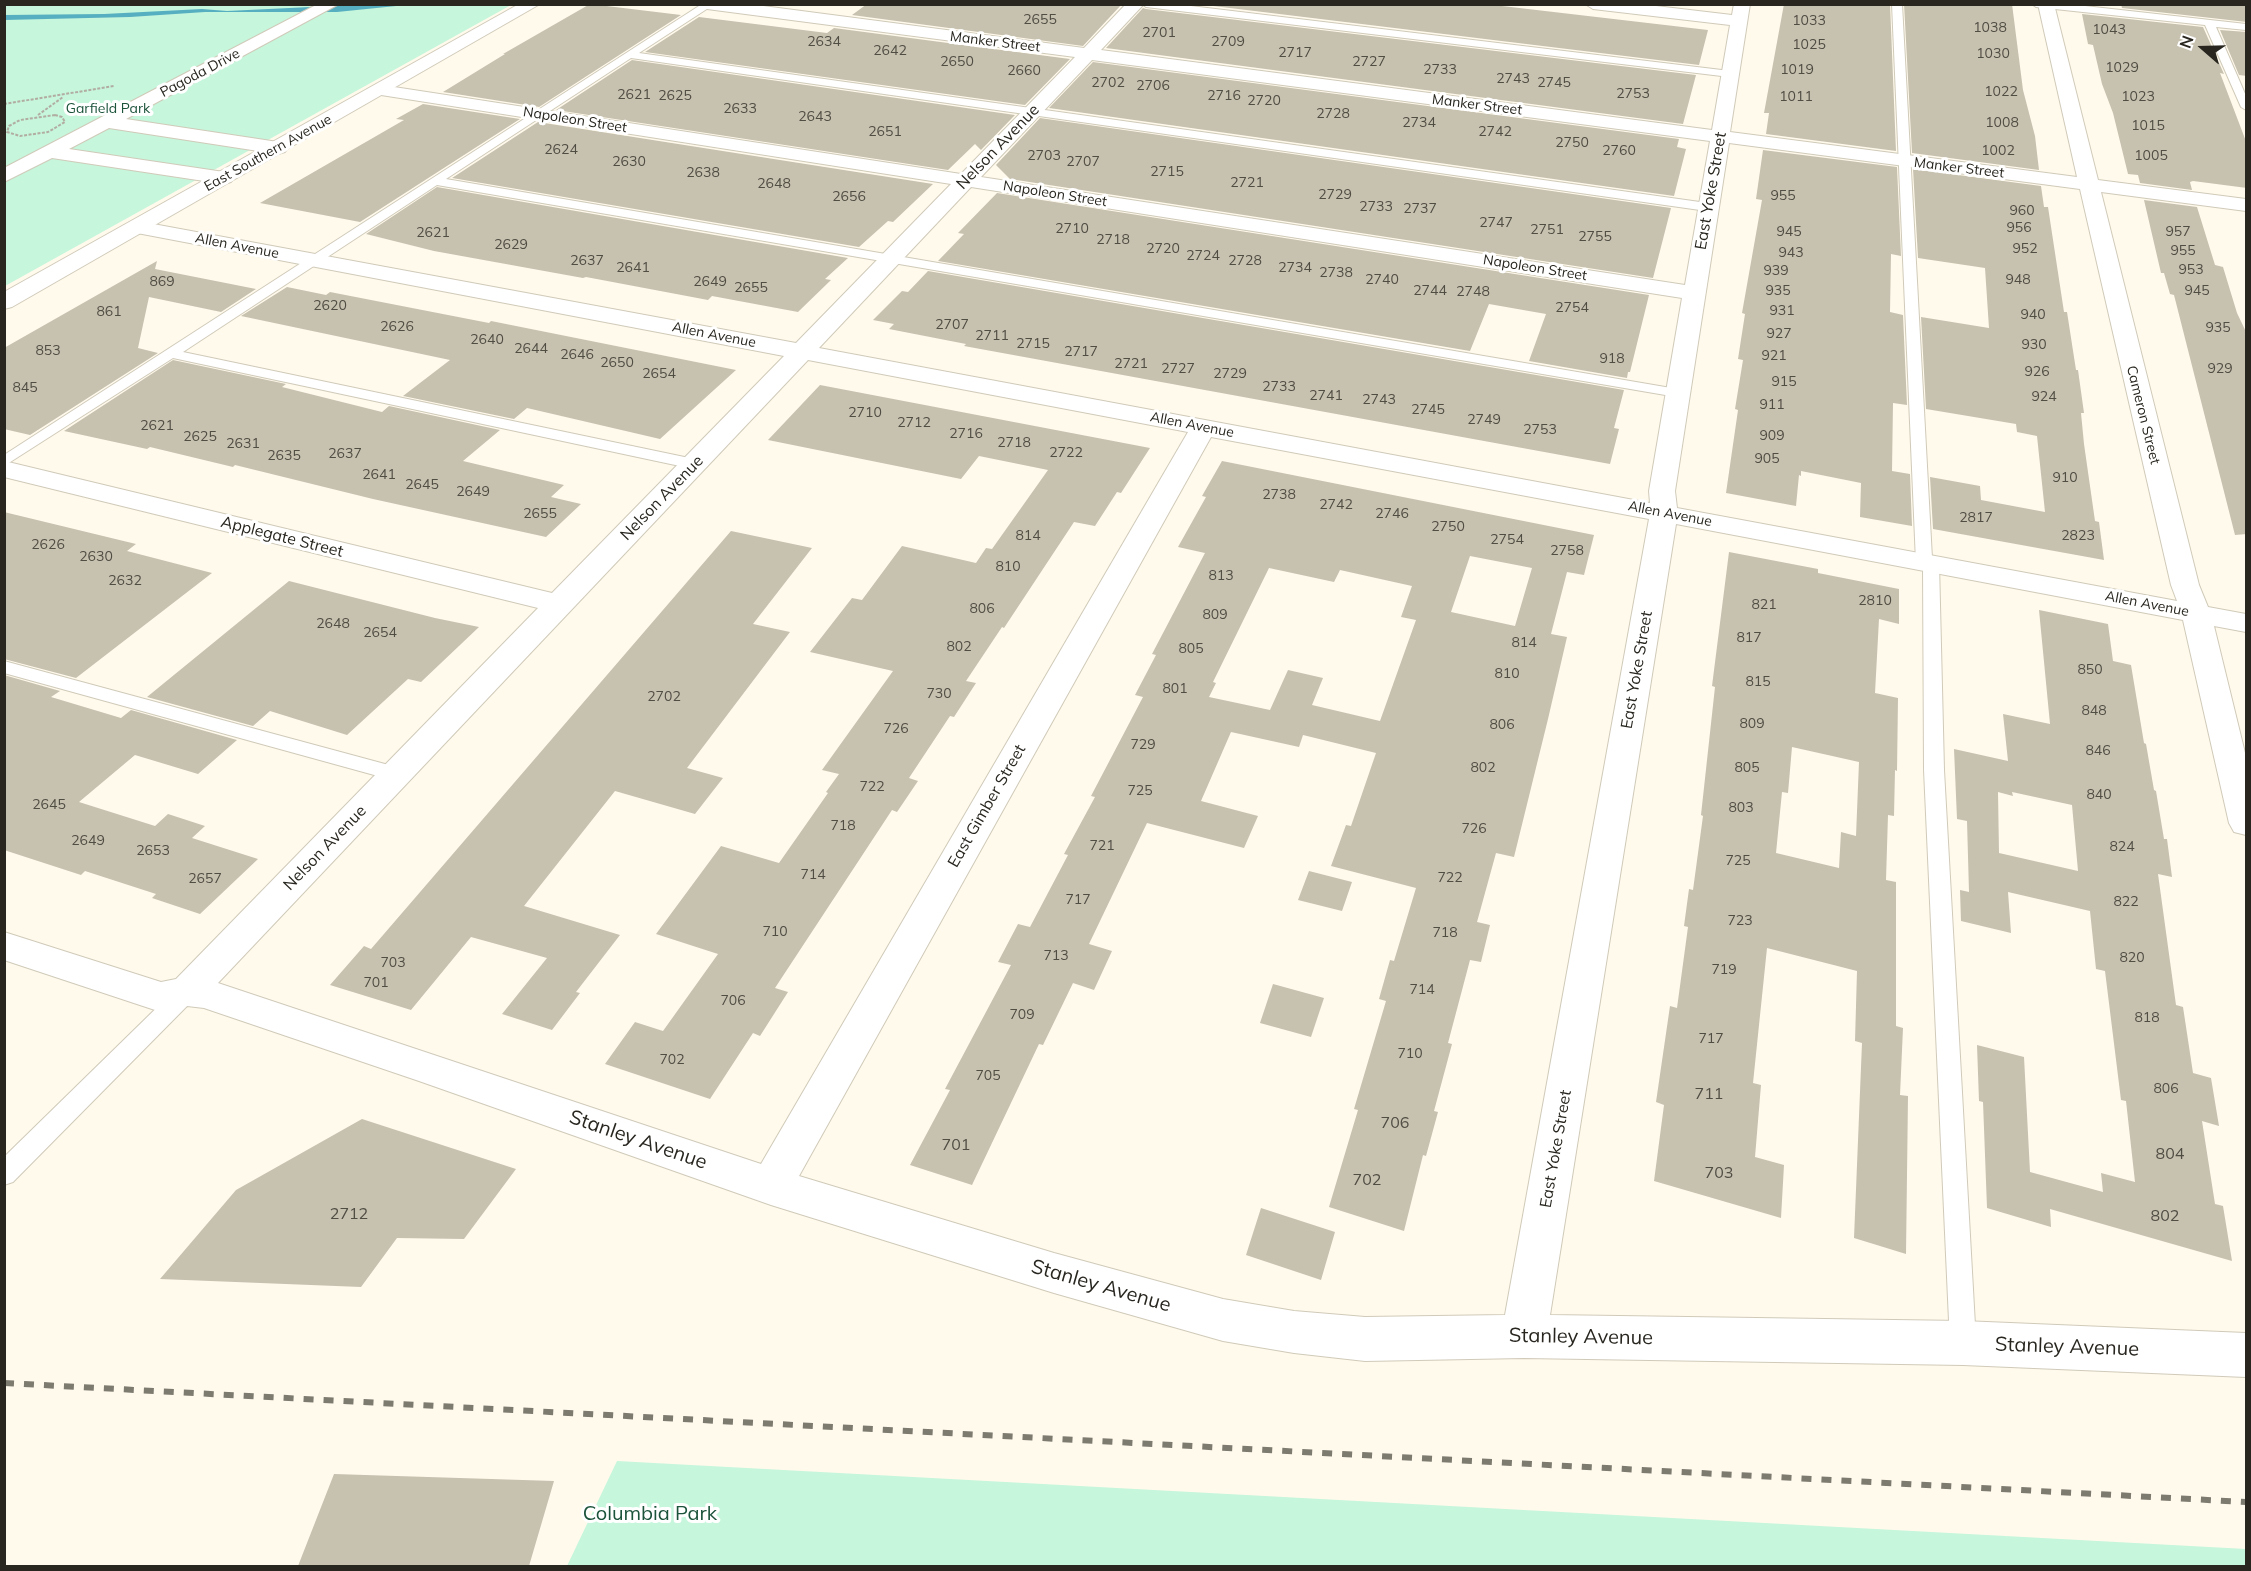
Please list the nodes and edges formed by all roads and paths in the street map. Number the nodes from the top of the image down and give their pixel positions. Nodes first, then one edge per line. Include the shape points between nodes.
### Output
1 (331, 4) edge
2 (532, 4) edge
3 (838, 4) edge
4 (1136, 4) edge
5 (1146, 4) edge
6 (1593, 4) edge
7 (1897, 4) edge
8 (708, 5) edge
9 (2043, 5) edge
10 (1741, 13) edge
11 (818, 19) junction
12 (2209, 23) junction
13 (2247, 27) edge
14 (628, 54) junction
15 (1088, 54) junction
16 (1730, 74) junction
17 (381, 90) junction
18 (66, 95) dead end
19 (2247, 107) edge
20 (1033, 112) junction
21 (537, 114) junction
22 (37, 116) dead end
23 (107, 122) junction
24 (1720, 137) junction
25 (278, 148) junction
26 (49, 152) junction
27 (1904, 161) junction
28 (4, 176) edge
29 (224, 178) junction
30 (967, 180) junction
31 (434, 181) junction
32 (2087, 185) junction
33 (2247, 205) edge
34 (1707, 207) junction
35 (137, 227) junction
36 (892, 258) junction
37 (312, 260) junction
38 (1694, 293) junction
39 (4, 302) edge
40 (802, 352) junction
41 (170, 353) junction
42 (1677, 393) junction
43 (1204, 427) junction
44 (4, 462) edge
45 (694, 464) junction
46 (4, 469) edge
47 (1664, 513) junction
48 (1928, 563) junction
49 (559, 604) junction
50 (2196, 613) junction
51 (2247, 623) edge
52 (4, 667) edge
53 (396, 774) junction
54 (2247, 823) edge
55 (4, 946) edge
56 (187, 991) junction
57 (4, 1174) edge
58 (771, 1186) junction
59 (1524, 1336) junction
60 (1963, 1343) junction
61 (2247, 1355) edge

1 - 23 street, Pagoda Drive
2 - 17 street, East Southern Avenue
3 - 11 street
4 - 15 street, Nelson Avenue
5 - 16 lane
6 - 10 street
7 - 27 lane
8 - 11 street, Manker Street
8 - 14 lane
9 - 12 lane
9 - 32 street, Cameron Street
10 - 16 street, East Yoke Street
11 - 15 street, Manker Street
12 - 13 lane
12 - 19 lane
14 - 20 lane
14 - 21 lane
15 - 20 street, Nelson Avenue
15 - 24 street, Manker Street
16 - 24 street, East Yoke Street
17 - 21 street, Napoleon Street
17 - 25 street, East Southern Avenue
18 - 22 path
20 - 30 street, Nelson Avenue
20 - 34 lane
21 - 30 street, Napoleon Street
21 - 31 lane
23 - 25 street
23 - 26 street, Pagoda Drive
24 - 27 street, Manker Street
24 - 34 street, East Yoke Street
25 - 29 street, East Southern Avenue
26 - 28 street, Pagoda Drive
26 - 29 street
27 - 32 street, Manker Street
27 - 48 lane
29 - 35 street, East Southern Avenue
30 - 36 street, Nelson Avenue
30 - 38 street, Napoleon Street
31 - 36 lane
31 - 37 lane
32 - 33 street, Manker Street
32 - 50 street, Cameron Street via 2185,585
34 - 38 street, East Yoke Street
35 - 37 street, Allen Avenue
35 - 39 street, East Southern Avenue
36 - 40 street, Nelson Avenue
36 - 42 lane
37 - 40 street, Allen Avenue
37 - 41 lane
38 - 42 street, East Yoke Street
40 - 43 street, Allen Avenue
40 - 45 street, Nelson Avenue
41 - 44 lane
41 - 45 lane
42 - 47 street, East Yoke Street via 1662,491
43 - 47 street, Allen Avenue
43 - 58 street, East Gimber Street
45 - 49 street, Nelson Avenue
46 - 49 street, Applegate Street
47 - 48 street, Allen Avenue
47 - 59 street, East Yoke Street
48 - 50 street, Allen Avenue
48 - 60 lane via 1934,770
49 - 53 street, Nelson Avenue
50 - 51 street, Allen Avenue
50 - 54 street, Cameron Street
52 - 53 lane
53 - 56 street, Nelson Avenue
55 - 56 street, Stanley Avenue via 161,997
56 - 57 lane
56 - 58 street, Stanley Avenue via 204,993 424,1066
58 - 59 street, Stanley Avenue via 1223,1320 1365,1340
59 - 60 street, Stanley Avenue
60 - 61 street, Stanley Avenue

